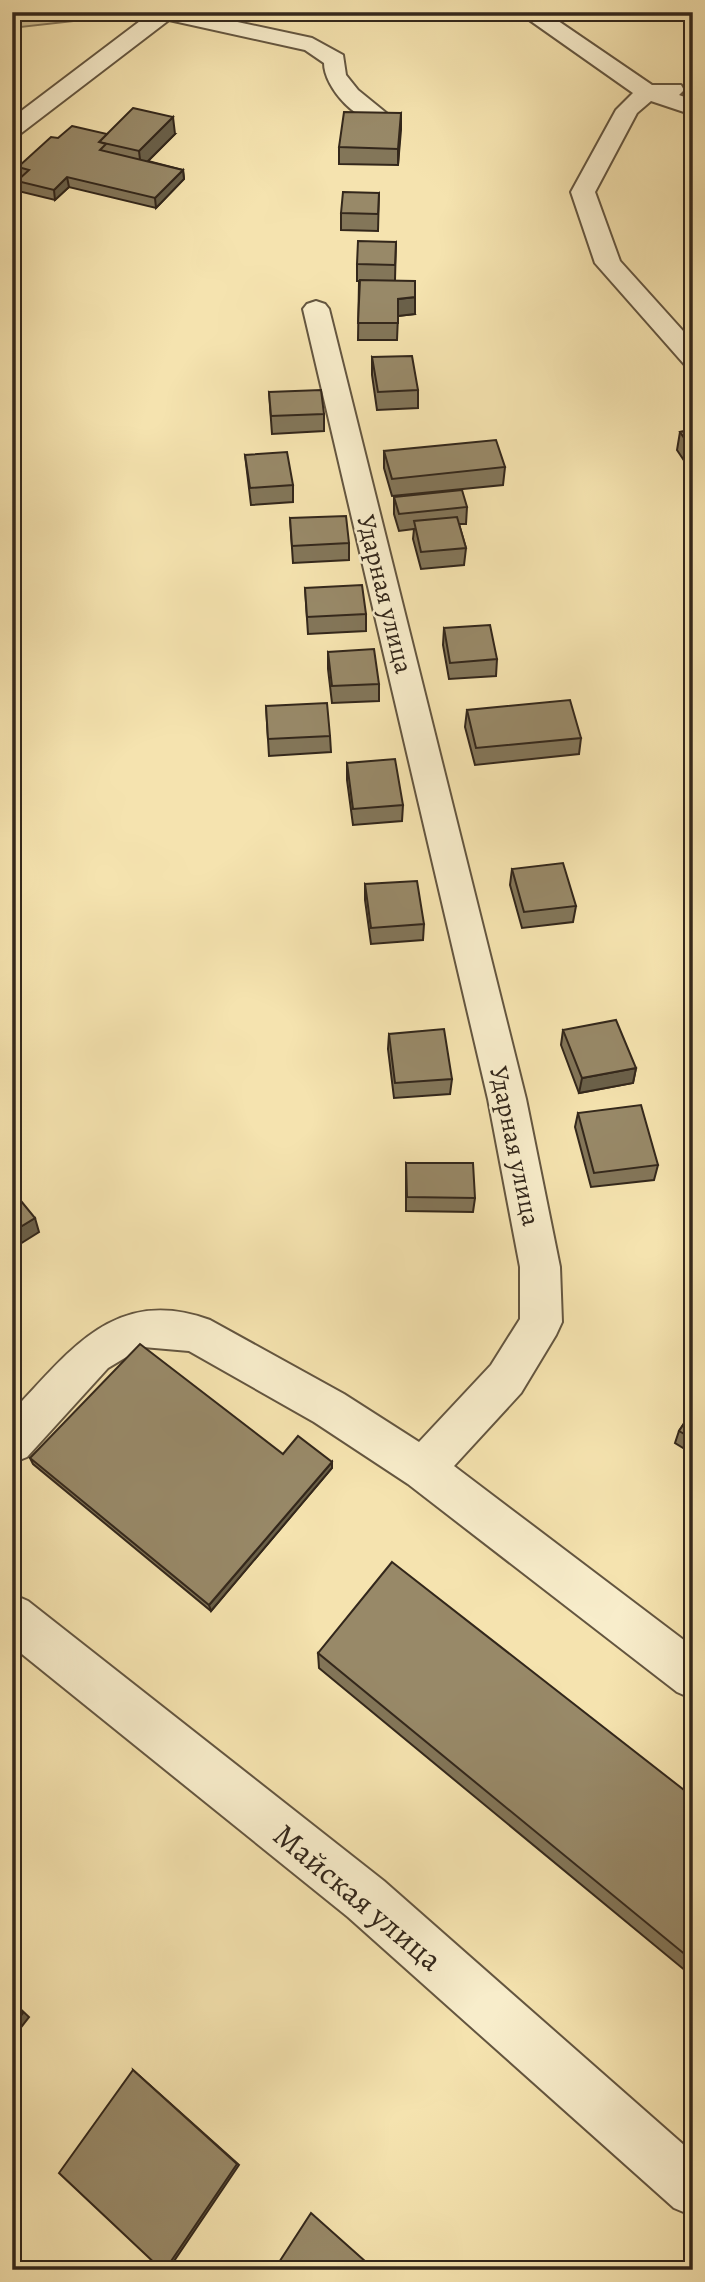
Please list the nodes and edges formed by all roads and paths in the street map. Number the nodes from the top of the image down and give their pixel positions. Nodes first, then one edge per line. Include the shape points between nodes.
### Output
1 (166, 12) edge
2 (529, 12) edge
3 (693, 89) edge
4 (648, 92) junction
5 (693, 108) edge
6 (379, 116) edge
7 (12, 129) edge
8 (316, 309) dead end
9 (693, 358) edge
10 (12, 1443) edge
11 (424, 1469) junction
12 (12, 1617) edge
13 (693, 1676) edge
14 (693, 2189) edge

1 - 6 street via 312,45 335,60 335,76 350,95
1 - 7 street
2 - 4 street
3 - 4 street
4 - 5 street
4 - 9 street via 627,110 583,192 608,263
8 - 11 street, Ударная улица via 507,1098 540,1267 541,1322 506,1380
10 - 11 street via 93,1355 138,1328 195,1333 329,1408
11 - 13 street
12 - 14 street, Майская улица via 366,1899

